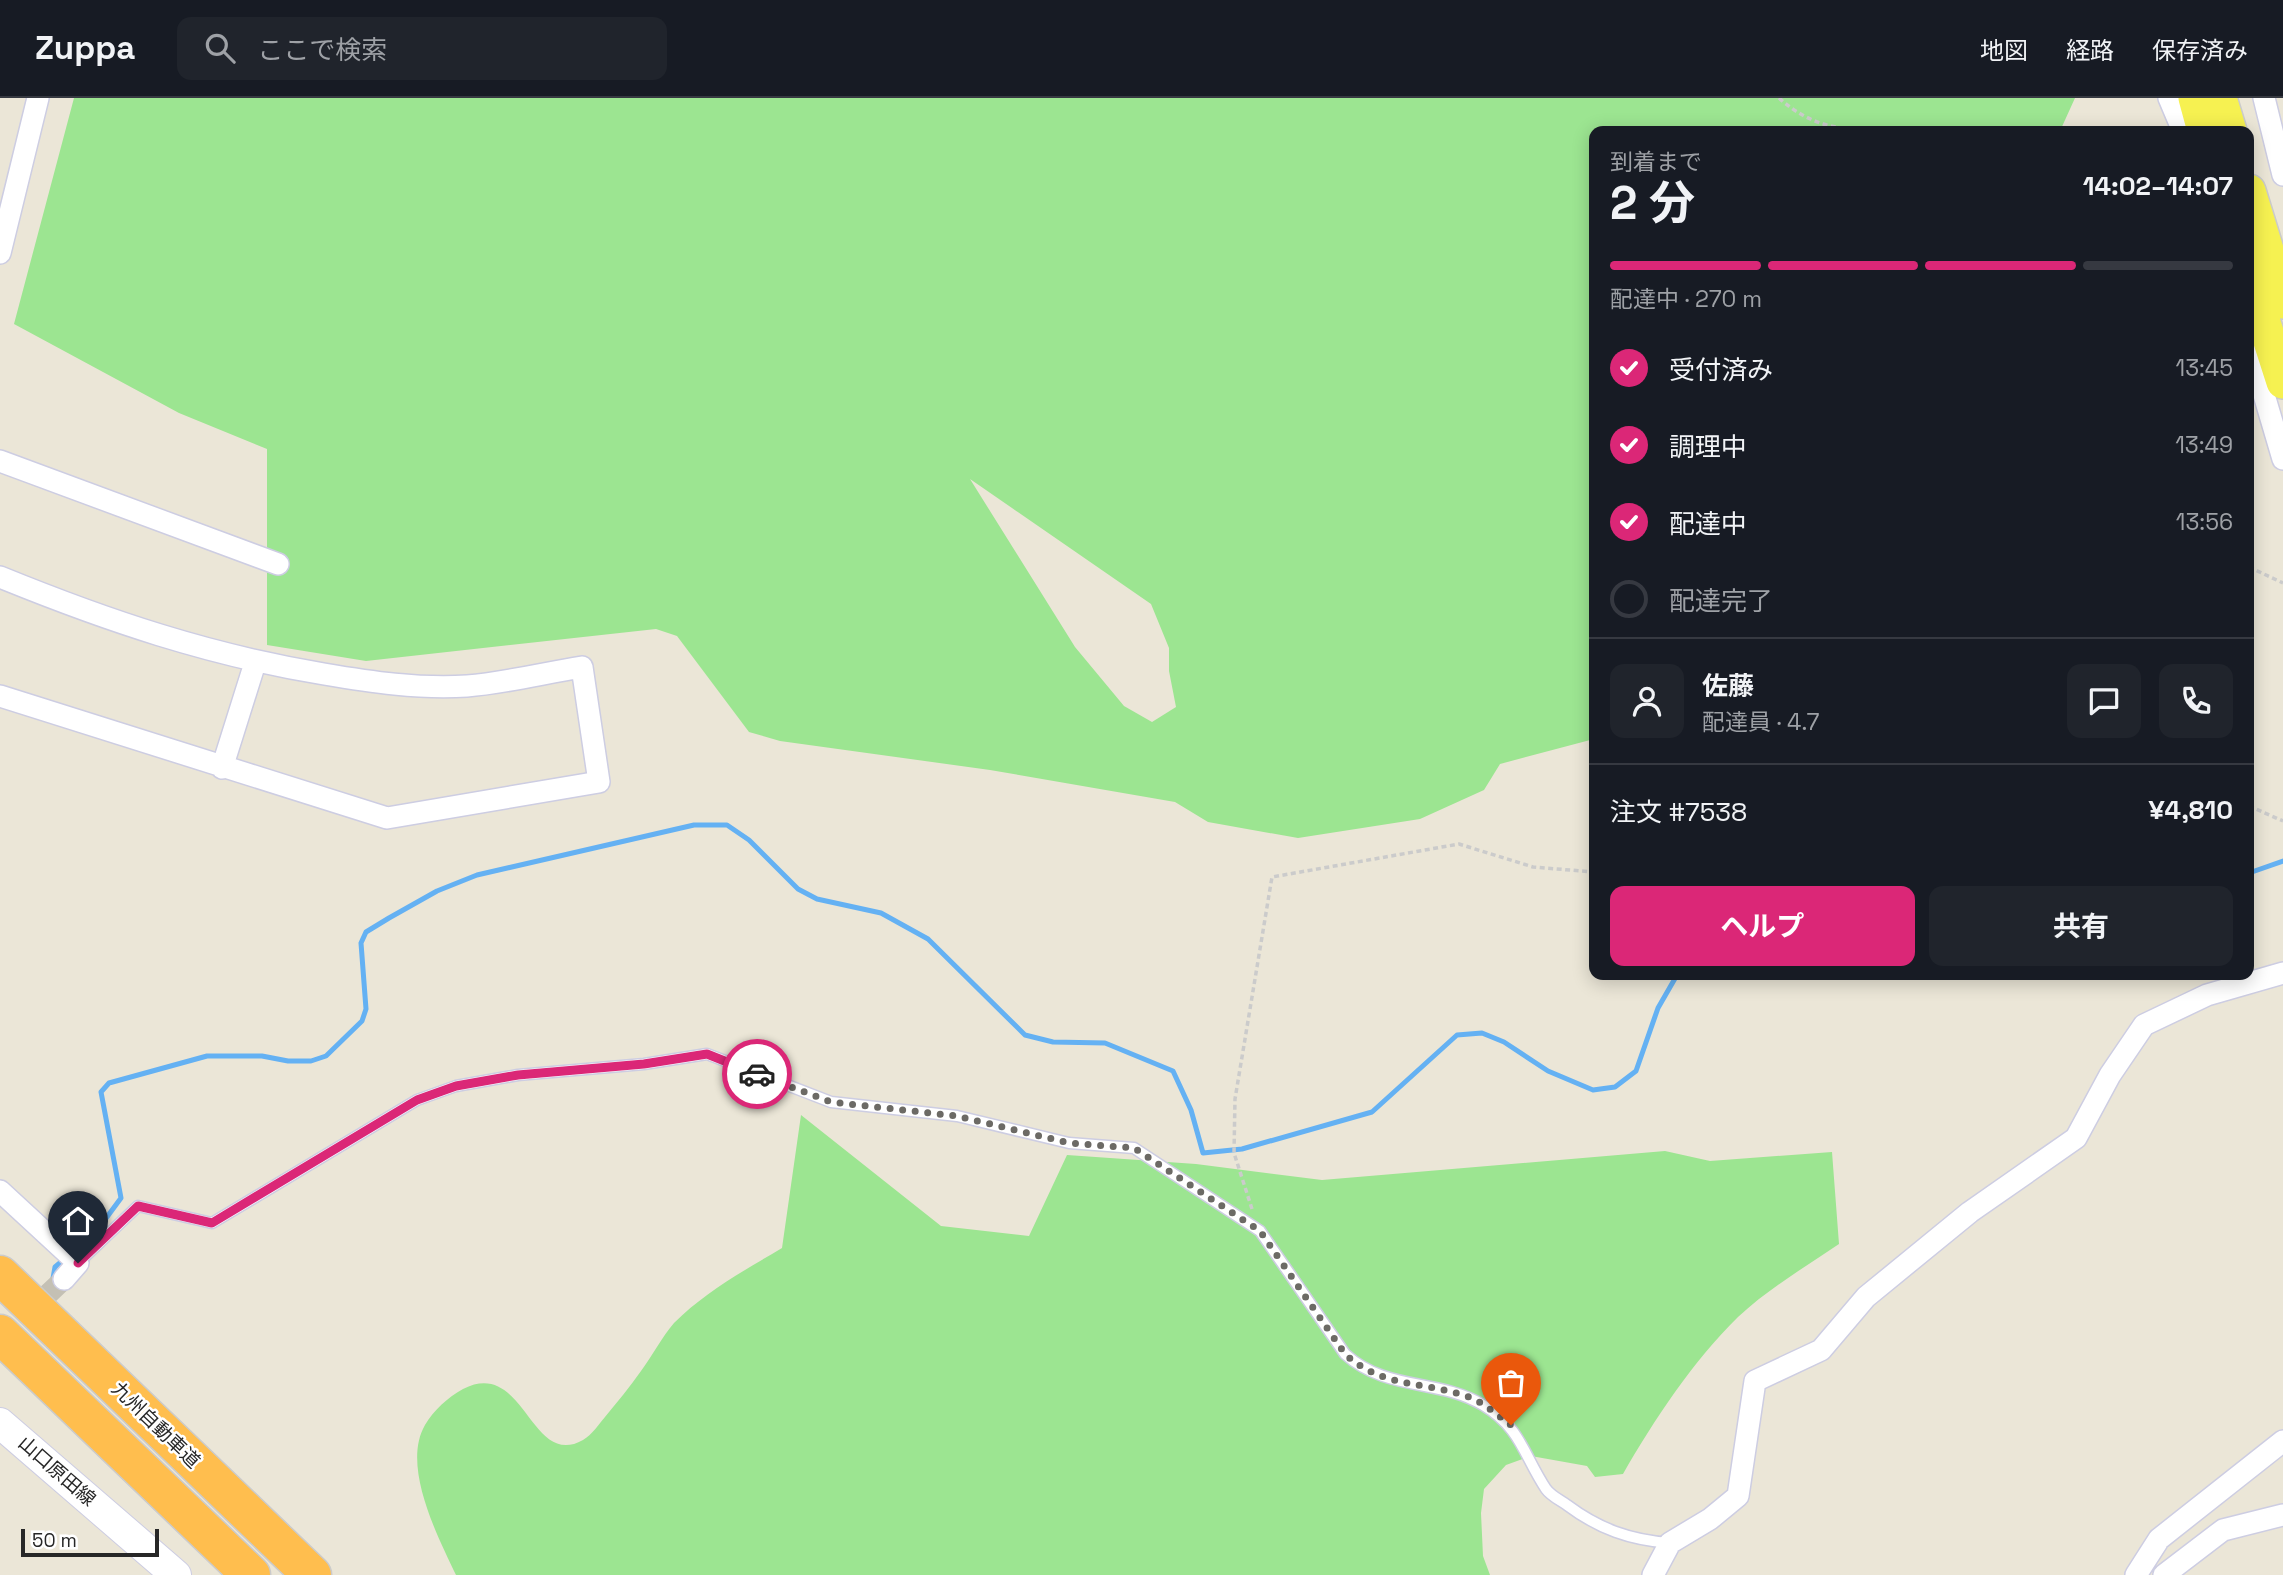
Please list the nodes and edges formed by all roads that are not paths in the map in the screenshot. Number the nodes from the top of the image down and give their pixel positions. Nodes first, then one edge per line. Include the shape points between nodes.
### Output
1 (38, 98) edge
2 (2169, 98) edge
3 (2194, 98) edge
4 (2220, 98) edge
5 (2264, 98) edge
6 (2181, 126) edge
7 (2202, 126) edge
8 (2228, 126) edge
9 (2283, 175) edge
10 (2254, 207) edge
11 (0, 253) edge
12 (2254, 292) edge
13 (2283, 302) edge
14 (2254, 361) edge
15 (2283, 382) edge
16 (2283, 458) edge
17 (0, 461) edge
18 (278, 564) dead end
19 (0, 577) edge
20 (255, 663) junction
21 (0, 696) edge
22 (222, 768) junction
23 (2283, 973) edge
24 (0, 1191) edge
25 (71, 1271) joint
26 (0, 1275) edge
27 (0, 1334) edge
28 (0, 1423) edge
29 (2283, 1441) edge
30 (2280, 1521) edge
31 (1670, 1543) junction
32 (176, 1575) edge
33 (251, 1575) edge
34 (312, 1575) edge
35 (1653, 1575) edge
36 (2136, 1575) edge
37 (2164, 1575) edge

1 - 11 street
2 - 6 street
3 - 7 main road
4 - 8 main road
5 - 9 street
10 - 13 main road
12 - 15 main road
14 - 16 street
17 - 18 street
19 - 20 street via 132,628
20 - 22 street
20 - 22 street via 418,686 468,686 582,667 599,782 387,818
21 - 22 street
23 - 31 street via 2207,995 2144,1024 2076,1138 1970,1212 1866,1297 1821,1350 1755,1381 1738,1496
24 - 25 street
25 - 31 lane via 138,1206 212,1223 417,1100 456,1086 707,1054 831,1102 957,1116 1069,1143 1134,1148 1260,1231 1345,1354 1362,1369 1392,1381 1467,1396 1511,1425 1548,1492 1596,1526 1639,1541
26 - 34 highway, 九州自動車道
27 - 33 highway
28 - 32 main road, 山口原田線
29 - 36 street via 2159,1539
30 - 37 street via 2223,1530
31 - 35 street

